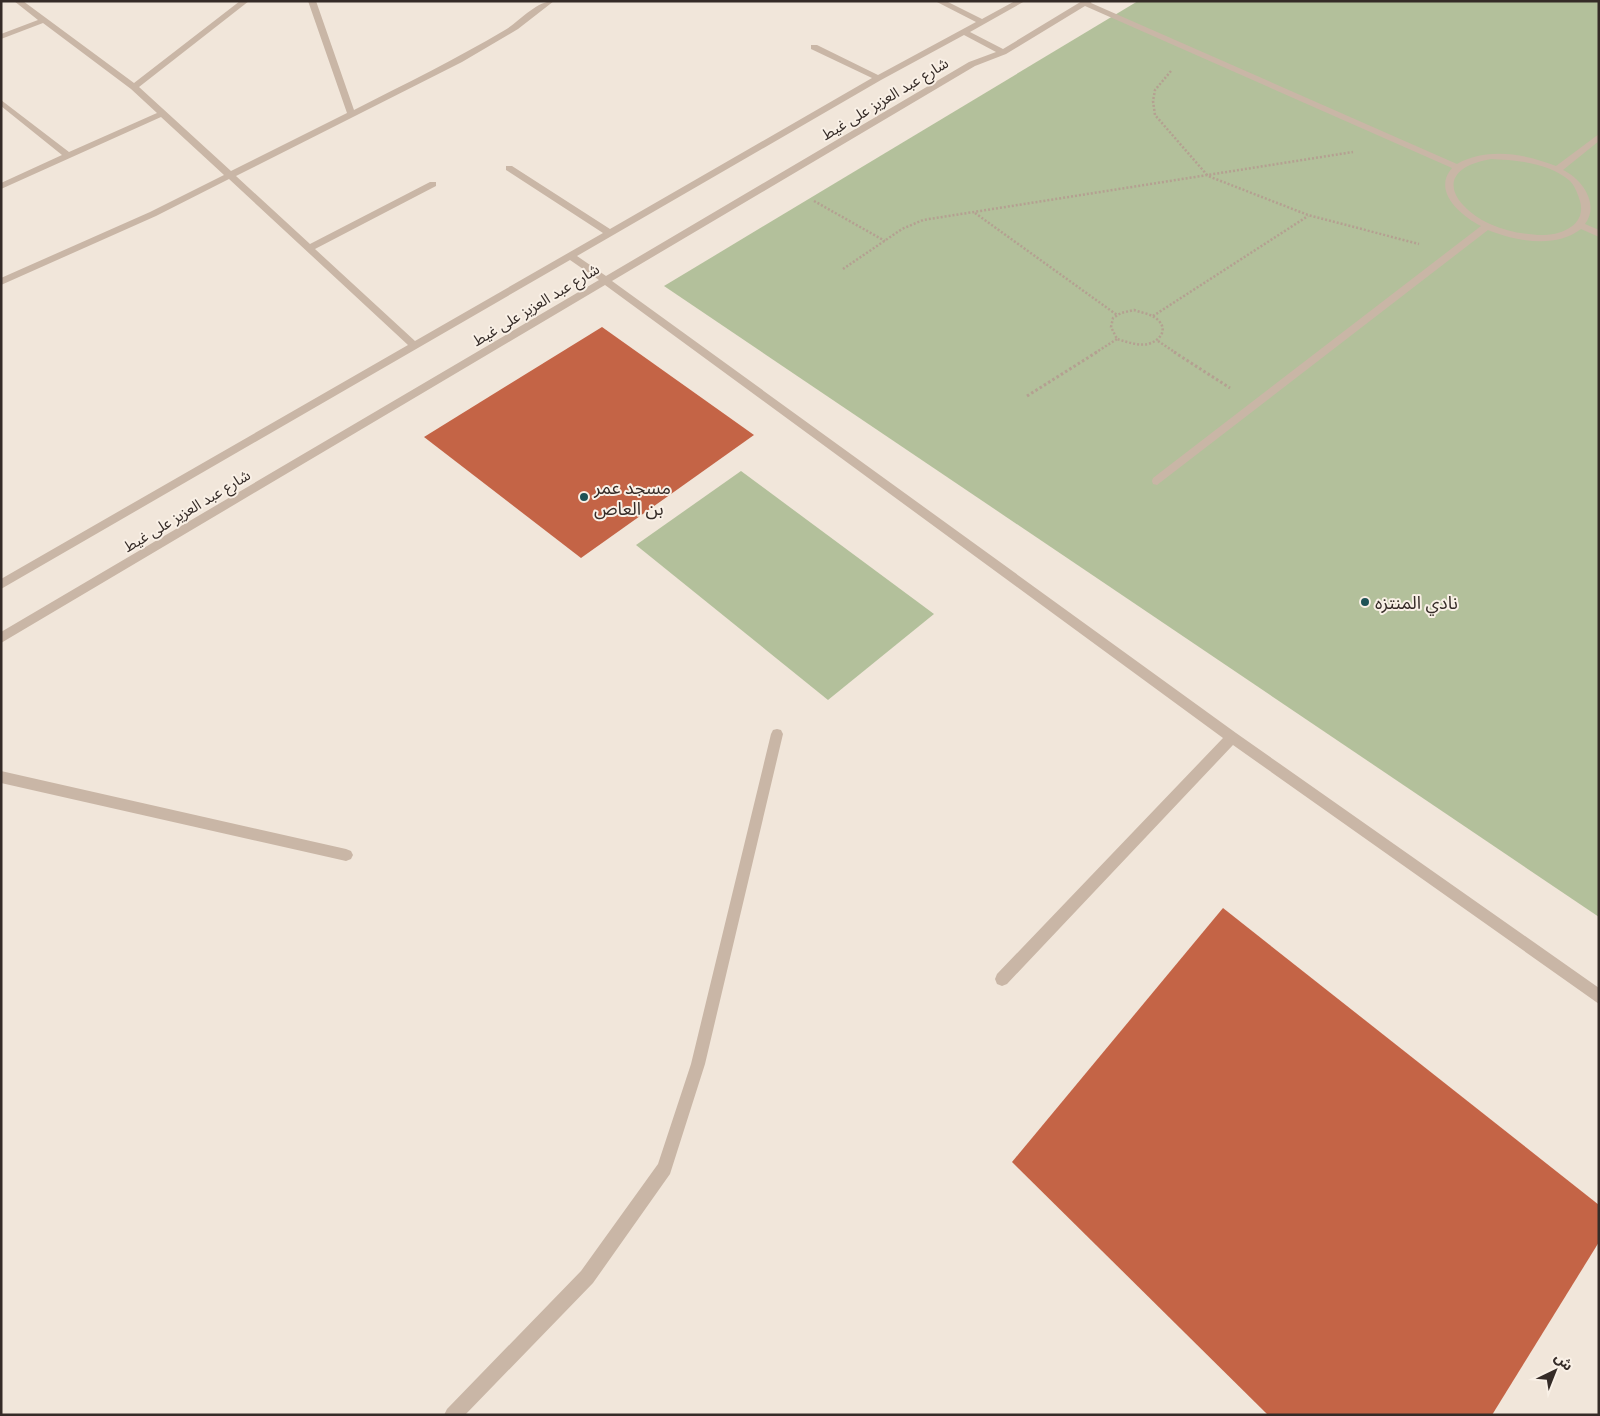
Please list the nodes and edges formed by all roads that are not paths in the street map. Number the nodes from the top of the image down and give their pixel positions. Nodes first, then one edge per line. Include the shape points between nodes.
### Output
1 (19, 1) edge
2 (245, 1) edge
3 (312, 1) edge
4 (550, 1) edge
5 (939, 1) edge
6 (1022, 1) edge
7 (1086, 2) edge
8 (44, 20) junction
9 (983, 22) junction
10 (965, 32) junction
11 (1, 37) edge
12 (814, 47) dead end
13 (1003, 52) junction
14 (878, 78) junction
15 (134, 87) junction
16 (1, 102) edge
17 (163, 113) junction
18 (351, 114) junction
19 (1599, 137) edge
20 (68, 156) junction
21 (1458, 167) junction
22 (509, 168) dead end
23 (1557, 170) junction
24 (230, 175) junction
25 (433, 184) dead end
26 (1, 186) edge
27 (1487, 226) junction
28 (1584, 227) junction
29 (610, 233) junction
30 (1599, 234) edge
31 (310, 248) junction
32 (570, 256) junction
33 (606, 281) junction
34 (1, 282) edge
35 (415, 346) junction
36 (1157, 481) dead end
37 (3, 580) edge
38 (1, 638) edge
39 (777, 734) dead end
40 (1232, 737) junction
41 (1, 777) edge
42 (346, 855) dead end
43 (1002, 979) dead end
44 (1599, 997) edge
45 (453, 1415) edge

1 - 8 street
2 - 15 street
3 - 18 street
4 - 18 street via 482,48
5 - 9 street
6 - 9 street, شارع عبد العزيز على غيط
7 - 13 street, شارع عبد العزيز على غيط
7 - 21 street
8 - 11 street
8 - 15 street
9 - 10 street, شارع عبد العزيز على غيط
10 - 13 street
10 - 14 street, شارع عبد العزيز على غيط
12 - 14 street
13 - 33 street, شارع عبد العزيز على غيط via 972,64
14 - 29 street, شارع عبد العزيز على غيط
15 - 17 street
16 - 20 street
17 - 20 street
17 - 24 street
18 - 24 street
19 - 23 street
20 - 26 street
21 - 23 street via 1491,156 1536,162
21 - 27 street via 1450,177 1449,189 1468,215
22 - 29 street
23 - 28 street via 1586,192 1592,205 1592,217
24 - 31 street
24 - 34 street via 153,214
25 - 31 street
27 - 28 street via 1505,233 1542,238 1574,234
27 - 36 street
28 - 30 street
29 - 32 street, شارع عبد العزيز على غيط
31 - 35 street
32 - 33 street
32 - 35 street, شارع عبد العزيز على غيط
33 - 38 street, شارع عبد العزيز على غيط
33 - 40 street
35 - 37 street, شارع عبد العزيز على غيط
39 - 45 street via 698,1064 664,1168 587,1277
40 - 43 street
40 - 44 street
41 - 42 street

